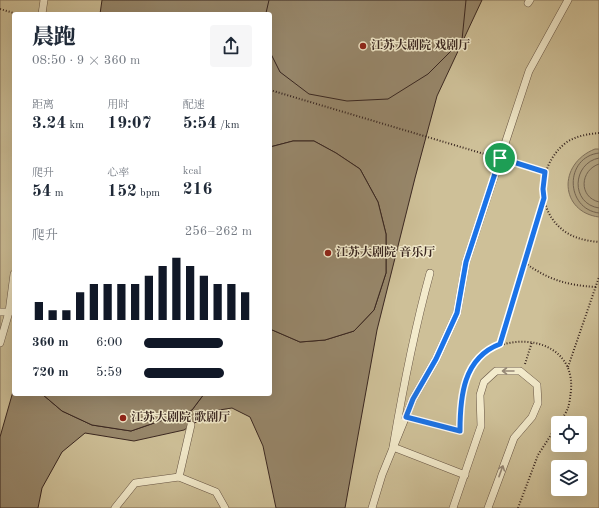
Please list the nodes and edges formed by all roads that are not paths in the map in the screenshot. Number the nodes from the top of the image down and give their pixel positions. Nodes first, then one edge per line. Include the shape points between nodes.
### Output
1 (44, 0) edge
2 (568, 0) edge
3 (42, 12) edge
4 (430, 273) dead end
5 (12, 289) edge
6 (0, 312) edge
7 (9, 312) junction
8 (0, 343) edge
9 (191, 425) dead end
10 (393, 447) junction
11 (465, 475) junction
12 (179, 477) junction
13 (114, 508) edge
14 (225, 508) edge
15 (372, 508) edge
16 (453, 508) edge
17 (488, 508) edge

1 - 3 lane
2 - 10 lane via 529,71 466,262 457,313 436,359 413,399
4 - 10 lane via 407,364
5 - 7 lane
6 - 7 lane
7 - 8 lane
9 - 12 lane
10 - 11 lane
10 - 15 lane
11 - 16 lane
17 -> 11 lane via 514,438 532,417 538,403 537,385 522,372 496,371 484,382 480,395 481,426
12 - 13 lane via 135,483
12 - 14 lane via 216,492

